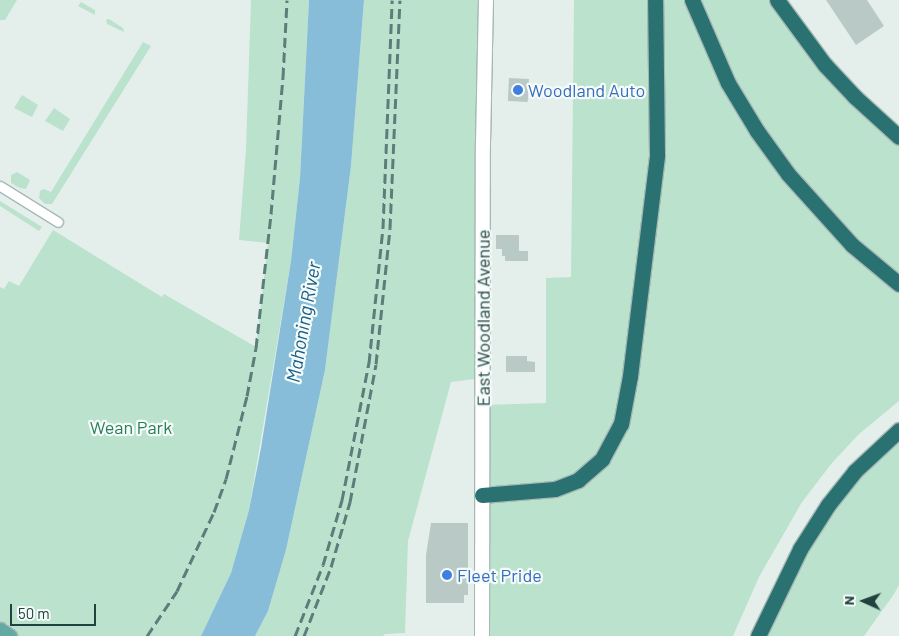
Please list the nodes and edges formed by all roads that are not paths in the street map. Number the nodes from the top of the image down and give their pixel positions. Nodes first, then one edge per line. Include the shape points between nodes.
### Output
1 (486, 0) edge
2 (655, 0) edge
3 (692, 0) edge
4 (777, 0) edge
5 (899, 137) edge
6 (0, 186) edge
7 (58, 222) dead end
8 (899, 284) edge
9 (899, 430) edge
10 (482, 495) junction
11 (0, 630) edge
12 (9, 636) edge
13 (482, 636) edge
14 (758, 636) edge

1 - 10 main road, East Woodland Avenue
2 - 10 highway via 657,155 630,376 621,424 602,460 578,480 555,489
3 - 8 highway via 713,51 756,131 788,174 852,245
4 - 5 highway via 825,65
6 - 7 street
9 - 14 highway via 855,471 828,505 800,550
10 - 13 main road, East Woodland Avenue
11 - 12 main road

